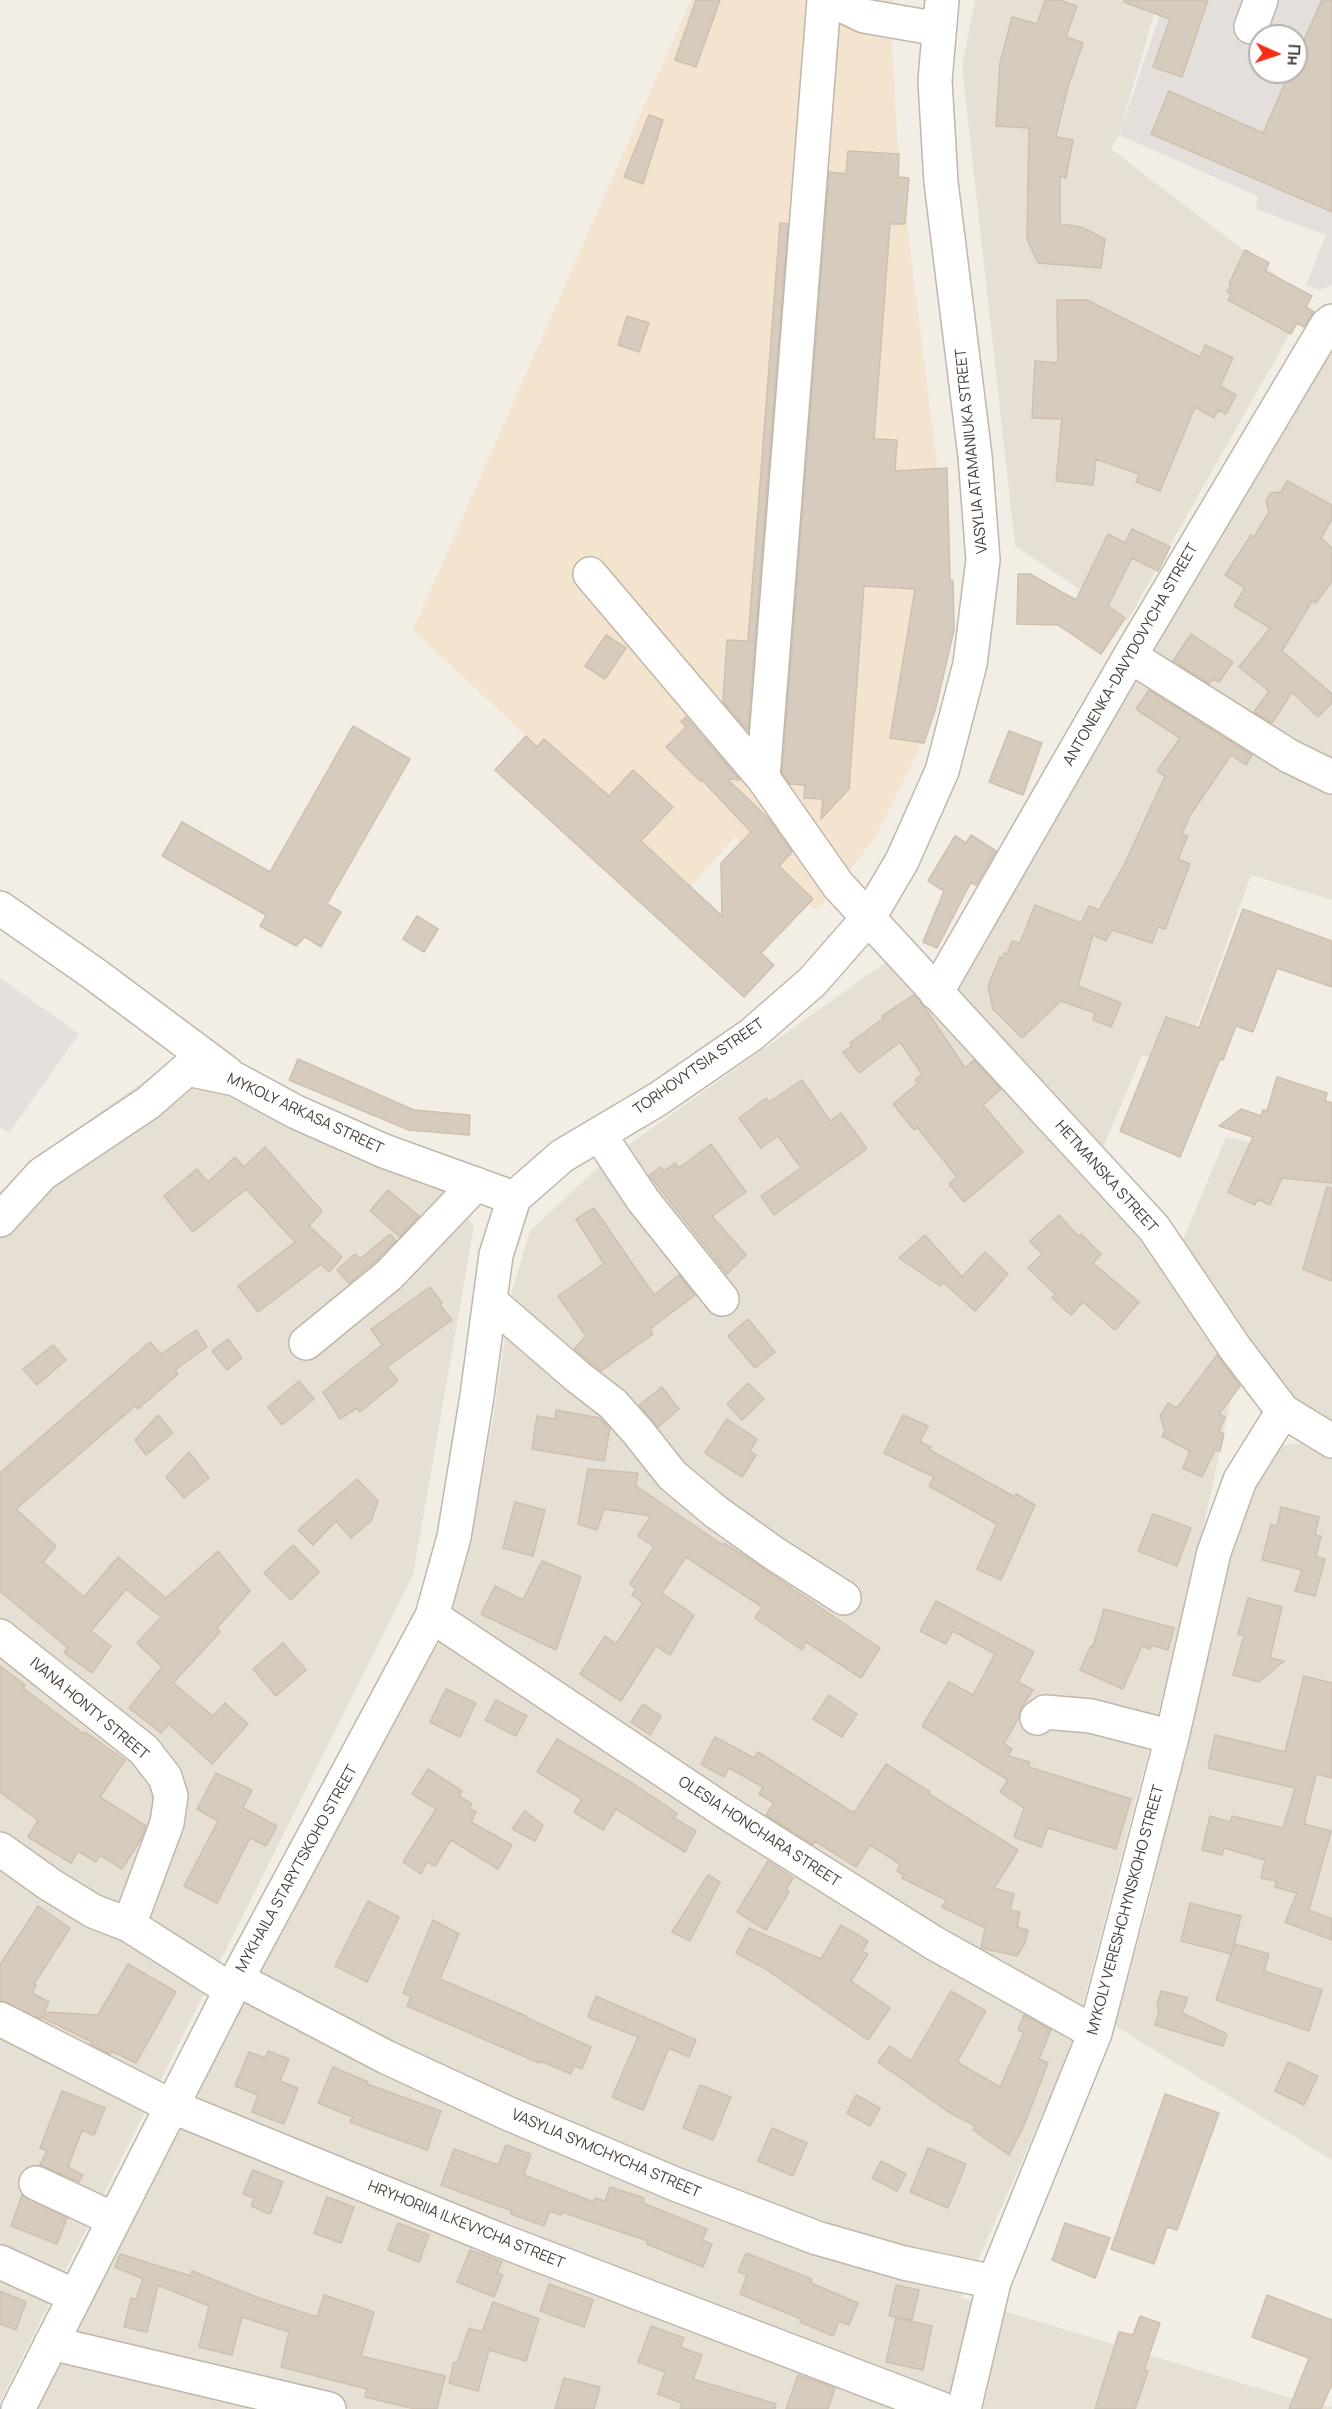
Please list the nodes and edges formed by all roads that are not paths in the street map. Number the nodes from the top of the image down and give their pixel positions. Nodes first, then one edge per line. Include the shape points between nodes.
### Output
1 (824, 0) edge
2 (831, 0) edge
3 (940, 14) edge
4 (1332, 321) edge
5 (590, 574) dead end
6 (1130, 656) junction
7 (1332, 777) edge
8 (763, 778) junction
9 (0, 908) edge
10 (869, 917) junction
11 (936, 993) junction
12 (235, 1079) junction
13 (599, 1134) junction
14 (477, 1184) junction
15 (514, 1198) junction
16 (0, 1220) edge
17 (722, 1299) dead end
18 (489, 1301) junction
19 (306, 1343) dead end
20 (1283, 1412) junction
21 (1332, 1440) edge
22 (844, 1598) dead end
23 (432, 1616) junction
24 (0, 1636) edge
25 (1037, 1718) dead end
26 (1172, 1737) junction
27 (0, 1849) edge
28 (129, 1925) junction
29 (234, 1985) junction
30 (0, 2019) edge
31 (1095, 2033) junction
32 (171, 2106) junction
33 (36, 2183) dead end
34 (113, 2219) junction
35 (0, 2262) edge
36 (994, 2282) junction
37 (75, 2296) junction
38 (51, 2343) junction
39 (18, 2409) edge
40 (329, 2409) edge
41 (942, 2409) edge
42 (964, 2409) edge

1 - 8 street
2 - 3 street via 864,16
3 - 10 street, VASYLIA ATAMANIUKA STREET via 935,81 941,182 975,456 983,560 970,664 942,771 902,861
4 - 6 street, ANTONENKA-DAVYDOVYCHA STREET
5 - 8 street, HETMANSKA STREET
6 - 7 street via 1289,756
6 - 11 street, ANTONENKA-DAVYDOVYCHA STREET
8 - 10 street, HETMANSKA STREET via 838,885
9 - 12 street
10 - 11 street, HETMANSKA STREET
10 - 13 street, TORHOVYTSIA STREET via 812,982 751,1035
11 - 20 street, HETMANSKA STREET via 1154,1228
12 - 14 street, MYKOLY ARKASA STREET via 296,1112 384,1151
12 - 16 street, MYKOLY ARKASA STREET via 187,1069 148,1103 42,1174
13 - 15 street, TORHOVYTSIA STREET via 562,1156
13 - 17 street via 643,1200
14 - 15 street, MYKOLY ARKASA STREET
14 - 19 street via 389,1275
15 - 18 street, MYKHAILA STARYTSKOHO STREET via 496,1255
18 - 22 street via 613,1404 672,1475 716,1512
18 - 23 street, MYKHAILA STARYTSKOHO STREET via 454,1537
20 - 21 street, HETMANSKA STREET
20 - 26 street, MYKOLY VERESHCHYNSKOHO STREET via 1240,1480 1214,1552
23 - 29 street, MYKHAILA STARYTSKOHO STREET
23 - 31 street, OLESIA HONCHARA STREET via 726,1812 959,1959
24 - 28 street, IVANA HONTY STREET via 144,1750 165,1778 171,1796 167,1823
25 - 26 street via 1046,1712 1091,1716
26 - 31 street, MYKOLY VERESHCHYNSKOHO STREET
27 - 28 street, VASYLIA SYMCHYCHA STREET via 93,1911
28 - 29 street, VASYLIA SYMCHYCHA STREET
29 - 32 street, MYKHAILA STARYTSKOHO STREET
29 - 36 street, VASYLIA SYMCHYCHA STREET via 507,2113 675,2184 817,2238 904,2263
30 - 32 street, HRYHORIIA ILKEVYCHA STREET
31 - 36 street, MYKOLY VERESHCHYNSKOHO STREET
32 - 34 street, MYKHAILA STARYTSKOHO STREET
32 - 41 street, HRYHORIIA ILKEVYCHA STREET via 497,2239
33 - 34 street
34 - 37 street, MYKHAILA STARYTSKOHO STREET
35 - 37 street
36 - 42 street, MYKOLY VERESHCHYNSKOHO STREET
37 - 38 street, MYKHAILA STARYTSKOHO STREET
38 - 39 street, MYKHAILA STARYTSKOHO STREET
38 - 40 street

